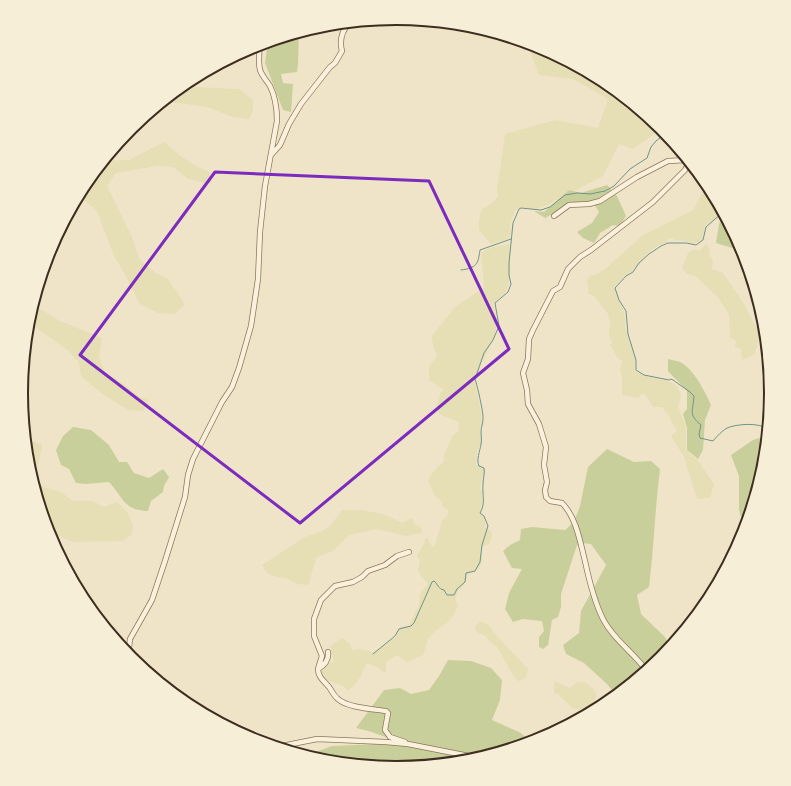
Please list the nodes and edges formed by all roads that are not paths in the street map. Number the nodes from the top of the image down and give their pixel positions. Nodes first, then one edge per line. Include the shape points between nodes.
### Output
1 (345, 28) edge
2 (260, 51) edge
3 (271, 155) junction
4 (680, 160) edge
5 (686, 168) edge
6 (554, 216) dead end
7 (409, 552) dead end
8 (130, 639) junction
9 (128, 646) edge
10 (129, 647) edge
11 (328, 652) dead end
12 (642, 666) edge
13 (318, 669) junction
14 (408, 744) junction
15 (289, 745) edge
16 (463, 755) edge

1 - 3 street via 339,42 342,51 336,63 301,104 280,145
2 - 3 street via 259,64 270,86 277,113
3 - 8 street via 264,194 252,326 232,387 193,459 182,507 152,600
4 - 6 street via 668,161 600,201 569,205
5 - 12 street via 653,202 568,269 560,287 553,291 529,339 528,359 523,373 528,404 539,424 546,447 546,497 550,501 562,503 572,516 603,619 610,631
7 - 13 street via 368,571 353,582 335,586 322,600 314,619 314,636 322,656
8 - 9 street
8 - 10 street
11 - 13 street via 325,664
13 - 14 street via 322,681 342,702 360,708 386,711 388,713 384,730 390,737
14 - 15 street via 316,739
14 - 16 street

